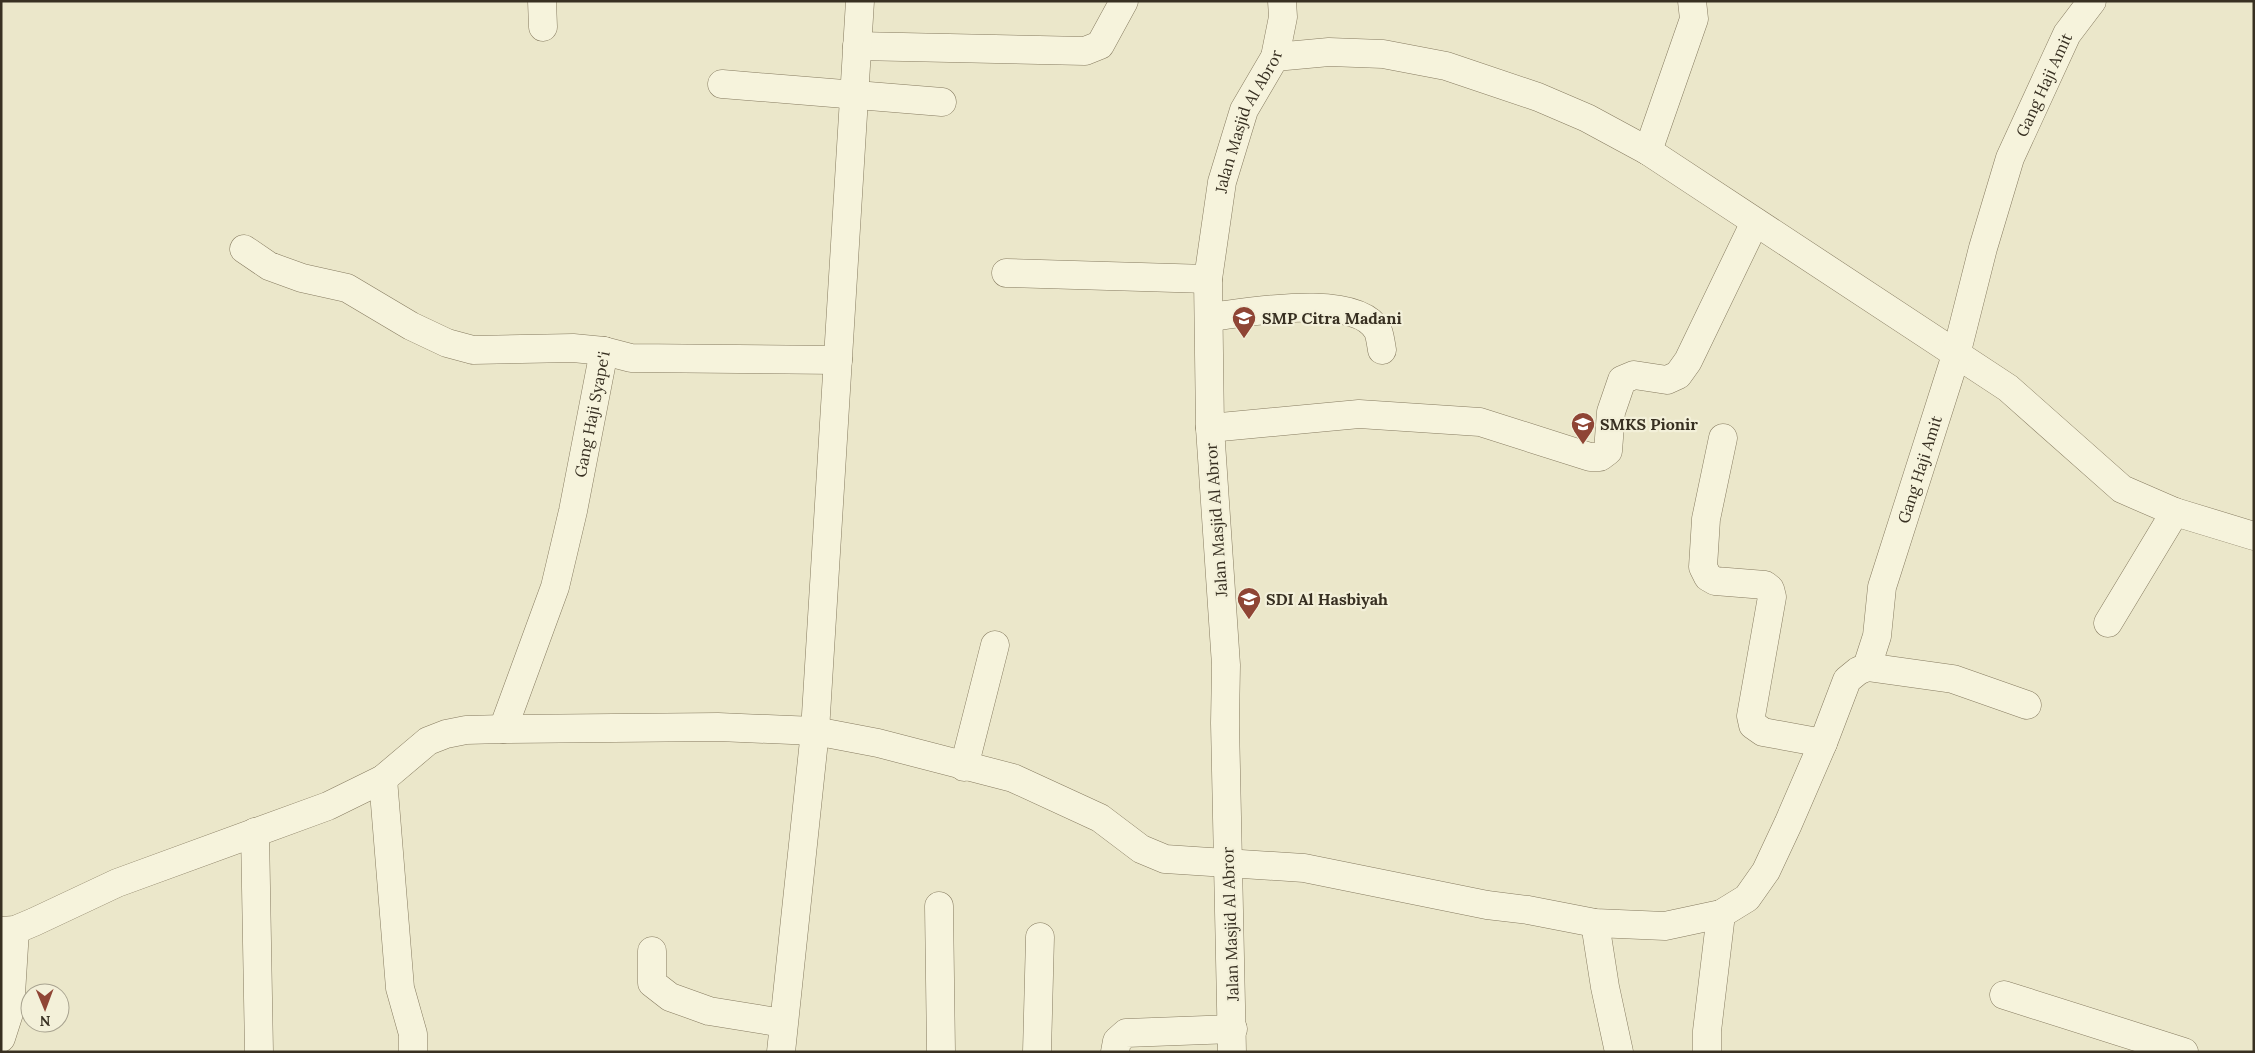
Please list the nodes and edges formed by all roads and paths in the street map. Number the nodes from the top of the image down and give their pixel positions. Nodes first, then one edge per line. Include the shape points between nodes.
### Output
1 (860, 1) edge
2 (1124, 1) edge
3 (1282, 1) edge
4 (1692, 1) edge
5 (2092, 1) edge
6 (857, 46) junction
7 (1275, 57) junction
8 (722, 84) dead end
9 (853, 96) junction
10 (942, 102) dead end
11 (1648, 151) junction
12 (1755, 222) junction
13 (244, 250) dead end
14 (1006, 273) dead end
15 (1208, 279) junction
16 (1209, 317) junction
17 (1382, 350) dead end
18 (604, 351) junction
19 (1956, 355) junction
20 (838, 360) junction
21 (1210, 428) junction
22 (1723, 438) dead end
23 (2175, 512) junction
24 (2254, 536) edge
25 (2108, 623) dead end
26 (995, 645) dead end
27 (1867, 667) junction
28 (2027, 705) dead end
29 (503, 729) junction
30 (815, 731) junction
31 (1824, 743) junction
32 (964, 767) junction
33 (383, 779) junction
34 (255, 832) junction
35 (1228, 863) junction
36 (939, 906) dead end
37 (1721, 914) junction
38 (1594, 923) junction
39 (8, 930) edge
40 (1040, 937) dead end
41 (652, 951) dead end
42 (2004, 994) dead end
43 (783, 1023) junction
44 (1, 1038) edge
45 (1233, 1040) edge
46 (259, 1052) edge
47 (413, 1052) edge
48 (781, 1052) edge
49 (941, 1052) edge
50 (1037, 1052) edge
51 (1115, 1052) edge
52 (1619, 1052) edge
53 (1707, 1052) edge
54 (2184, 1052) edge

1 - 6 street
2 - 6 street via 1100,45 1085,51
3 - 7 street, Jalan Masjid Al Abror via 1283,17
4 - 11 street via 1694,18
5 - 19 street, Gang Haji Amit via 2067,34 2010,158
6 - 9 street
7 - 11 street via 1329,52 1383,54 1446,66 1538,96
7 - 15 street, Jalan Masjid Al Abror via 1241,118 1222,182
8 - 9 street
9 - 10 street
9 - 20 street
11 - 12 street
12 - 19 street
12 - 21 street via 1688,361 1678,375 1666,380 1634,375 1622,380 1611,412 1608,452 1600,457 1590,457 1480,422 1359,414
13 - 18 street, Gang Haji Syape'i via 269,266 302,278 347,288 411,326 464,348
14 - 15 street
15 - 16 street, Jalan Masjid Al Abror
16 - 17 street via 1294,307 1338,308 1365,319 1377,331
16 - 21 street, Jalan Masjid Al Abror
18 - 20 street via 630,358
18 - 29 street, Gang Haji Syape'i via 555,587
19 - 23 street via 2008,388 2122,488
19 - 27 street, Gang Haji Amit via 1882,587 1877,636
20 - 30 street
21 - 35 street, Jalan Masjid Al Abror via 1226,665
22 - 31 street via 1706,519 1703,567 1708,577 1715,581 1765,585 1770,589 1772,598 1751,716 1753,725 1762,732
23 - 24 street
23 - 25 street
26 - 32 street
27 - 28 street via 1953,679
27 - 31 street via 1846,680
29 - 30 street via 718,726
29 - 33 street via 459,731 428,741
30 - 32 street via 878,743
30 - 43 street
31 - 37 street via 1766,871 1748,898
32 - 35 street via 1013,778 1057,796 1100,818 1142,850 1165,859
33 - 34 street via 328,806
33 - 47 street via 400,988 412,1034
34 - 39 street via 117,883
34 - 46 street
35 - 38 street via 1304,868
35 - 45 street, Jalan Masjid Al Abror
36 - 49 street
37 - 38 street via 1665,926
37 - 53 street
38 - 52 street
39 - 44 street via 10,1010
40 - 50 street
41 - 43 street via 652,983 670,997 709,1011
42 - 54 street
43 - 48 street
45 - 51 street via 1126,1034 1117,1041

